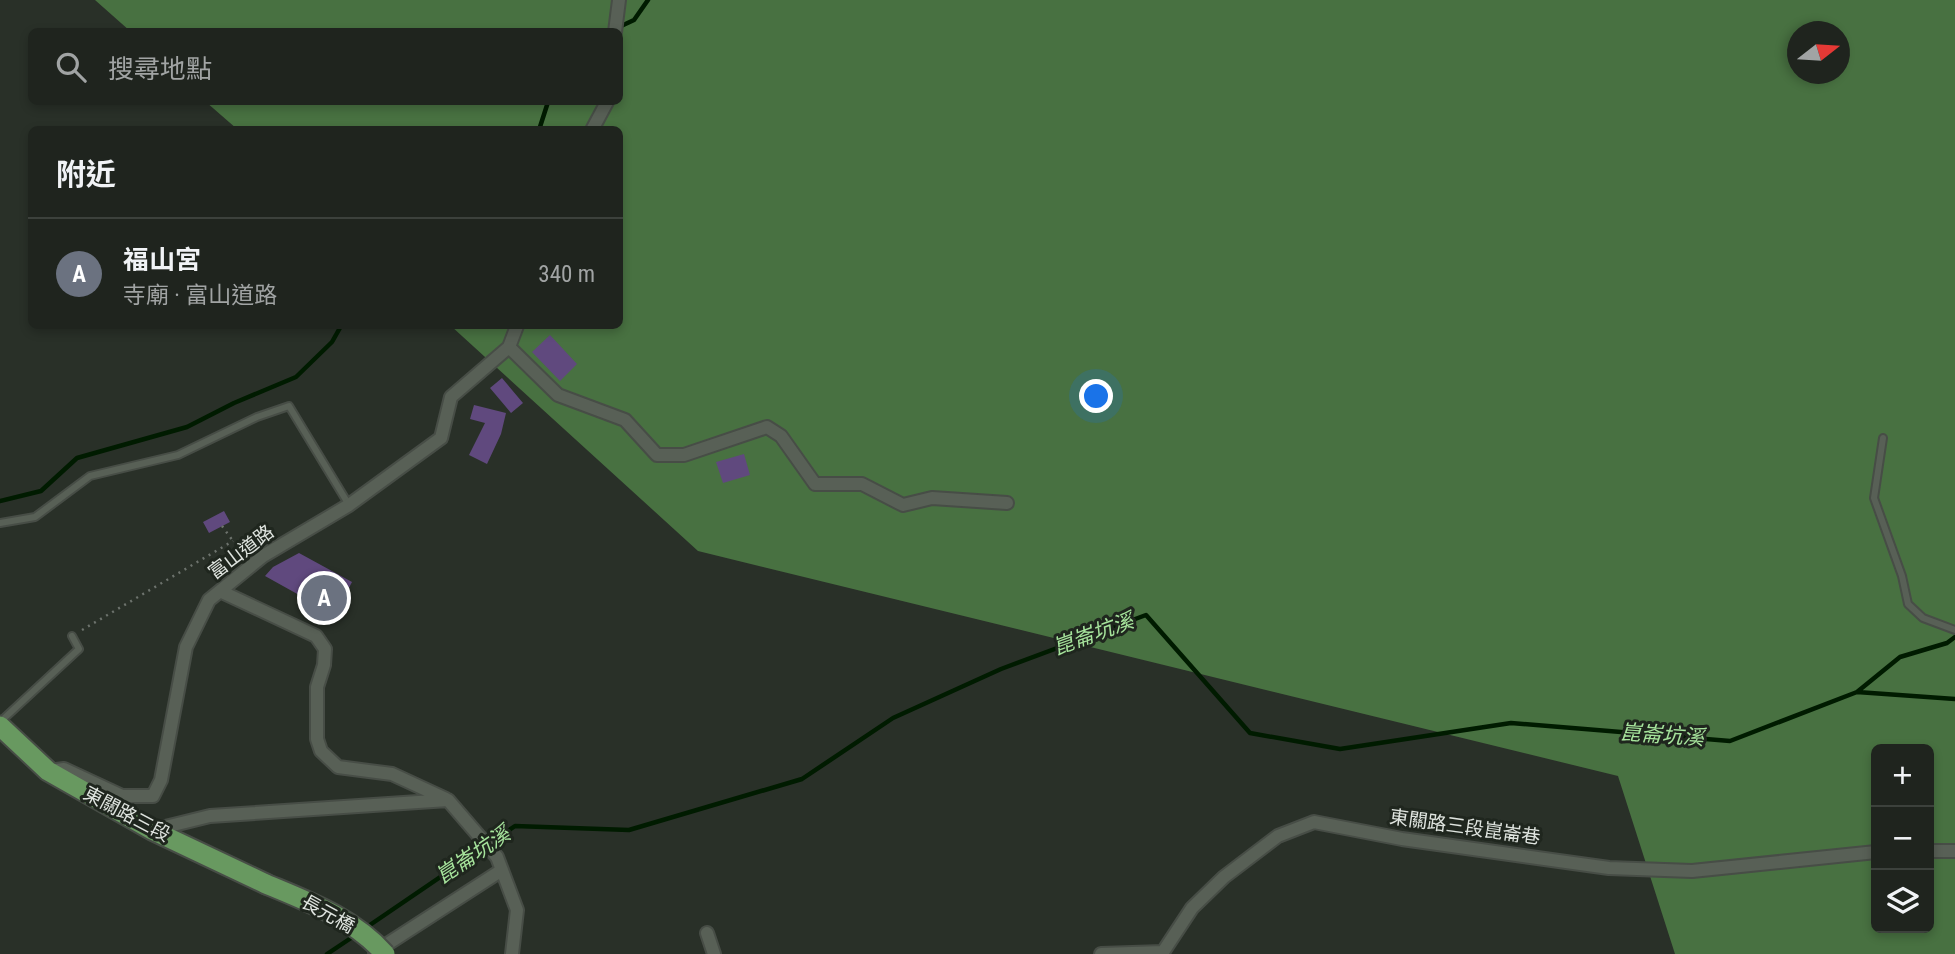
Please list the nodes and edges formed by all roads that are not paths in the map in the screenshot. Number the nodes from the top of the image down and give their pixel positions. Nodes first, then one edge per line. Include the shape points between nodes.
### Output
1 (619, 0) edge
2 (615, 28) edge
3 (605, 105) edge
4 (594, 126) edge
5 (516, 329) edge
6 (509, 347) junction
7 (1883, 438) dead end
8 (1007, 503) dead end
9 (349, 505) junction
10 (0, 523) edge
11 (222, 592) junction
12 (1955, 630) edge
13 (72, 636) road end
14 (0, 724) edge
15 (48, 771) junction
16 (448, 800) junction
17 (152, 830) junction
18 (1934, 851) edge
19 (1955, 851) edge
20 (1871, 852) edge
21 (502, 870) junction
22 (266, 884) joint
23 (707, 933) dead end
24 (1163, 953) edge
25 (372, 954) edge
26 (385, 954) edge
27 (512, 954) edge
28 (714, 954) edge
29 (1101, 954) edge

1 - 2 street
3 - 4 street
5 - 6 street, 富山道路
6 - 8 street via 558,395 625,420 657,455 684,455 766,428 780,436 814,484 862,484 903,505 932,498
6 - 9 street, 富山道路 via 451,397 441,438
7 - 12 lane via 1874,498 1908,604 1923,618
9 - 10 lane via 289,406 178,455 90,476 35,517
9 - 11 street, 富山道路 via 262,556
11 - 15 street, 富山道路 via 209,600 186,647 161,780 153,796 122,796 64,769
11 - 16 street via 316,636 325,649 317,687 317,739 321,751 338,768 392,774
13 - 14 lane via 79,649
14 - 15 main road, 東關路三段
15 - 17 main road, 東關路三段
16 - 17 street via 210,816
16 - 21 street via 497,857
17 - 22 main road, 東關路三段
18 - 19 street
20 - 24 street, 東關路三段崑崙巷 via 1692,870 1609,868 1314,822 1278,836 1224,877 1192,908
21 - 25 street
21 - 27 street via 517,910
22 - 26 main road, 長元橋, bridge via 334,913
23 - 28 street
24 - 29 street, 東關路三段崑崙巷

